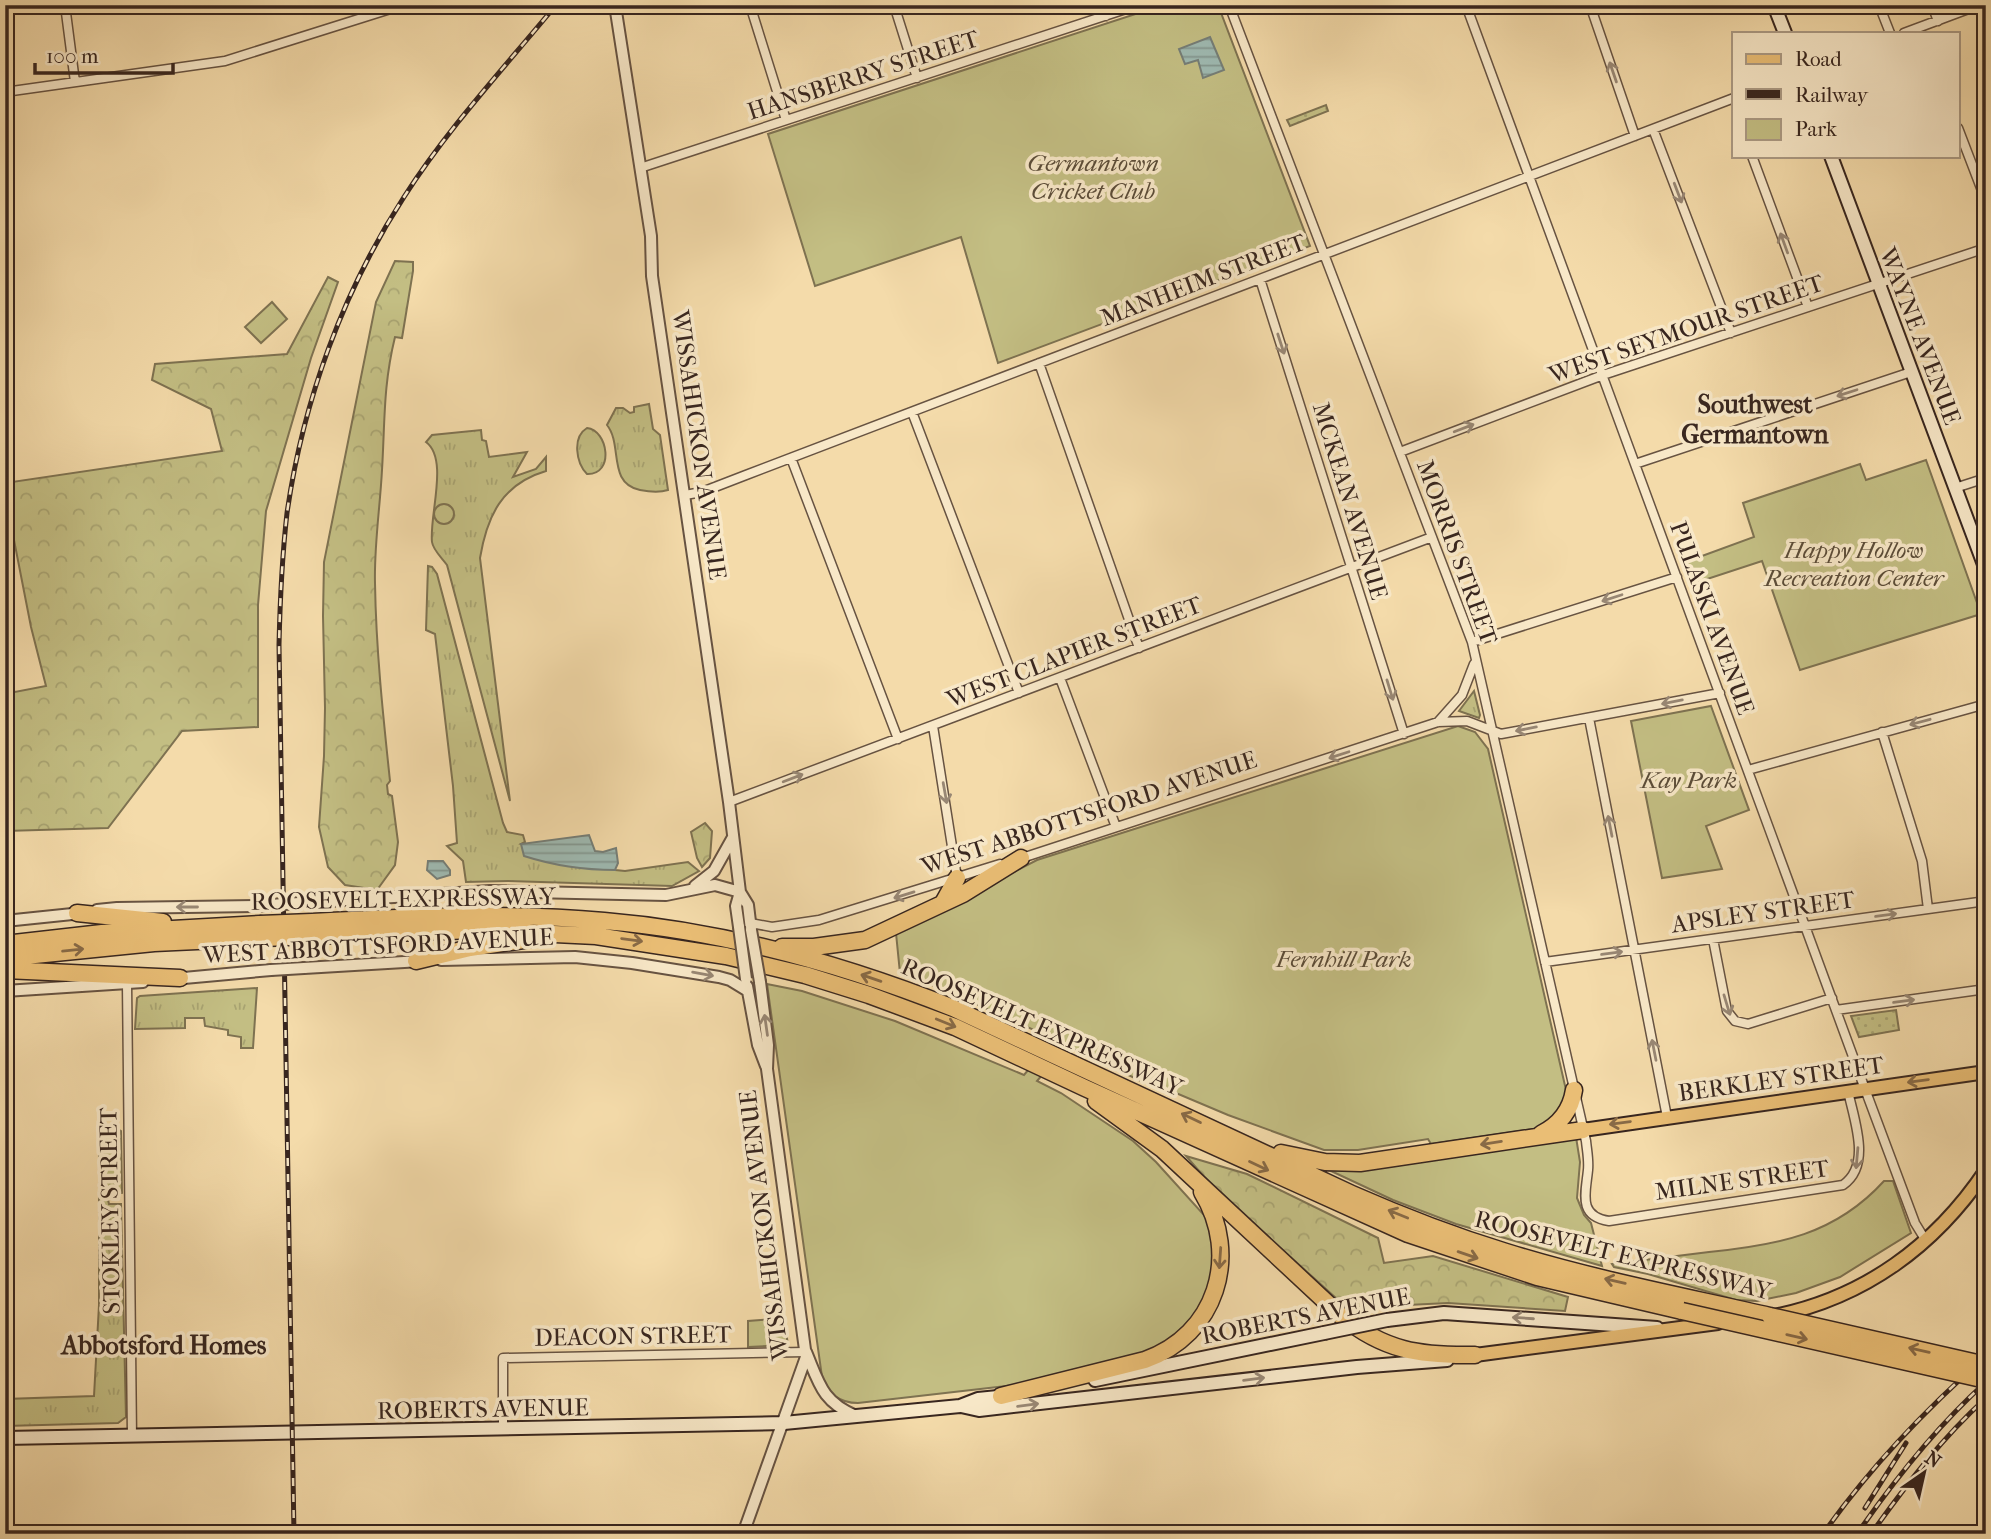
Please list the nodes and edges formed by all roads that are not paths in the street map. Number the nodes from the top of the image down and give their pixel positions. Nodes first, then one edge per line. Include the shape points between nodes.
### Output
1 (65, 5) edge
2 (403, 5) edge
3 (615, 5) edge
4 (750, 5) edge
5 (894, 5) edge
6 (1102, 5) edge
7 (1138, 5) edge
8 (1229, 5) edge
9 (1466, 5) edge
10 (1590, 5) edge
11 (1774, 5) edge
12 (1879, 5) edge
13 (1932, 5) edge
14 (1979, 5) edge
15 (1106, 16) junction
16 (1938, 21) junction
17 (1921, 30) edge
18 (1785, 32) edge
19 (1890, 32) edge
20 (917, 78) junction
21 (75, 82) junction
22 (5, 92) edge
23 (1732, 102) edge
24 (786, 120) junction
25 (1653, 129) junction
26 (1960, 133) edge
27 (1635, 136) junction
28 (1753, 158) edge
29 (1832, 158) edge
30 (640, 168) junction
31 (1529, 176) junction
32 (1986, 201) edge
33 (1986, 248) edge
34 (1324, 254) junction
35 (1260, 279) junction
36 (1878, 283) junction
37 (1808, 307) junction
38 (1731, 333) junction
39 (1039, 363) junction
40 (1912, 372) junction
41 (1603, 375) junction
42 (912, 412) junction
43 (1400, 452) junction
44 (791, 458) junction
45 (1635, 464) junction
46 (1986, 478) edge
47 (1955, 488) junction
48 (685, 495) junction
49 (1433, 537) junction
50 (1351, 568) junction
51 (1986, 570) edge
52 (1677, 577) junction
53 (1472, 642) junction
54 (1139, 648) junction
55 (1475, 658) junction
56 (1060, 678) junction
57 (1720, 693) junction
58 (1019, 694) junction
59 (1986, 704) edge
60 (1589, 718) junction
61 (1438, 722) junction
62 (933, 726) junction
63 (1491, 731) junction
64 (1882, 732) junction
65 (1404, 734) junction
66 (898, 739) junction
67 (1748, 770) junction
68 (729, 802) junction
69 (1116, 827) junction
70 (733, 837) junction
71 (1021, 858) junction
72 (957, 878) junction
73 (690, 890) junction
74 (740, 892) junction
75 (1986, 901) edge
76 (942, 904) junction
77 (1928, 909) junction
78 (77, 913) junction
79 (5, 921) edge
80 (1805, 926) junction
81 (186, 927) junction
82 (747, 927) junction
83 (311, 929) junction
84 (262, 931) junction
85 (564, 933) junction
86 (1713, 939) junction
87 (5, 944) edge
88 (762, 948) junction
89 (1634, 949) junction
90 (5, 958) edge
91 (416, 961) junction
92 (1545, 962) junction
93 (5, 970) edge
94 (180, 978) junction
95 (127, 984) junction
96 (1986, 989) edge
97 (5, 991) edge
98 (748, 991) junction
99 (1832, 998) junction
100 (1836, 1010) junction
101 (766, 1069) junction
102 (1048, 1069) junction
103 (1986, 1072) edge
104 (1865, 1089) junction
105 (1574, 1090) junction
106 (1849, 1091) junction
107 (1667, 1117) junction
108 (1583, 1130) junction
109 (1538, 1136) junction
110 (1235, 1139) junction
111 (1986, 1170) edge
112 (1189, 1173) junction
113 (1591, 1213) joint
114 (1926, 1241) junction
115 (1682, 1304) junction
116 (1664, 1329) junction
117 (806, 1352) junction
118 (1475, 1355) junction
119 (1986, 1365) edge
120 (1986, 1380) edge
121 (1001, 1396) junction
122 (960, 1406) junction
123 (859, 1417) junction
124 (784, 1423) junction
125 (503, 1430) junction
126 (132, 1437) junction
127 (5, 1438) edge
128 (743, 1534) edge

1 - 21 street
2 - 21 street via 225,61
3 - 30 street, WISSAHICKON AVENUE
4 - 24 street
5 - 20 street
6 - 15 street
7 - 15 street, HANSBERRY STREET
8 - 34 street, MORRIS STREET
9 - 31 street, PULASKI AVENUE
27 -> 10 street
11 - 18 main road
12 - 19 street
13 - 16 street
14 - 16 street
15 - 20 street, HANSBERRY STREET
16 - 17 street
20 - 24 street, HANSBERRY STREET
21 - 22 street
23 - 25 street, MANHEIM STREET
24 - 30 street, HANSBERRY STREET
25 - 27 street, MANHEIM STREET
25 -> 38 street
26 - 32 street
27 - 31 street, MANHEIM STREET
37 -> 28 street
29 - 36 main road, WAYNE AVENUE
30 - 48 street, WISSAHICKON AVENUE
31 - 34 street, MANHEIM STREET
31 - 41 street, PULASKI AVENUE
33 - 36 street, WEST SEYMOUR STREET
34 - 35 street, MANHEIM STREET
34 - 43 street, MORRIS STREET
35 - 39 street, MANHEIM STREET
35 -> 50 street, MCKEAN AVENUE
36 - 37 street, WEST SEYMOUR STREET
36 - 40 main road, WAYNE AVENUE
37 - 38 street, WEST SEYMOUR STREET
38 - 41 street, WEST SEYMOUR STREET
39 - 42 street, MANHEIM STREET
39 - 54 street
40 -> 45 street
40 - 47 main road, WAYNE AVENUE
43 -> 41 street, WEST SEYMOUR STREET
41 - 45 street, PULASKI AVENUE
42 - 44 street, MANHEIM STREET
42 - 58 street
43 - 49 street, MORRIS STREET
44 - 48 street, MANHEIM STREET
44 - 66 street
45 - 52 street, PULASKI AVENUE
46 - 47 street
47 - 51 main road, WAYNE AVENUE
48 - 68 street, WISSAHICKON AVENUE
49 - 50 street, WEST CLAPIER STREET
49 - 53 street, MORRIS STREET
50 - 54 street, WEST CLAPIER STREET
50 -> 65 street, MCKEAN AVENUE
52 -> 53 street
52 - 57 street, PULASKI AVENUE
53 - 55 street, MORRIS STREET
54 - 56 street, WEST CLAPIER STREET
55 - 61 street, WEST ABBOTTSFORD AVENUE via 1462,695
55 - 63 street, MORRIS STREET
56 - 58 street, WEST CLAPIER STREET
56 - 69 street
57 -> 60 street, WEST ABBOTTSFORD AVENUE
57 - 67 street, PULASKI AVENUE
58 - 62 street, WEST CLAPIER STREET
59 -> 64 street
60 -> 63 street, WEST ABBOTTSFORD AVENUE via 1508,733
89 -> 60 street
61 - 63 street, WEST ABBOTTSFORD AVENUE via 1461,720
61 - 65 street, WEST ABBOTTSFORD AVENUE
62 - 66 street, WEST CLAPIER STREET
62 -> 72 street
63 - 92 street, MORRIS STREET
64 - 67 street
64 - 77 street via 1922,861
65 -> 69 street, WEST ABBOTTSFORD AVENUE
68 -> 66 street, WEST CLAPIER STREET
67 - 80 street, PULASKI AVENUE
68 - 70 street, WISSAHICKON AVENUE
69 - 71 street, WEST ABBOTTSFORD AVENUE
70 - 73 street via 714,871
70 - 74 street, WISSAHICKON AVENUE
71 - 72 street, WEST ABBOTTSFORD AVENUE
71 - 76 highway
72 - 76 highway
72 -> 82 street, WEST ABBOTTSFORD AVENUE via 820,920
73 - 74 street, WEST ABBOTTSFORD AVENUE via 715,885
73 -> 78 street, WEST ABBOTTSFORD AVENUE, bridge via 666,895 490,891
74 - 82 street, WISSAHICKON AVENUE via 736,906
75 - 77 street, APSLEY STREET
76 - 88 highway via 852,943
80 -> 77 street, APSLEY STREET
78 - 79 street, WEST ABBOTTSFORD AVENUE
78 - 81 highway
80 - 86 street, APSLEY STREET
80 - 99 street, PULASKI AVENUE
81 - 84 highway, ROOSEVELT EXPRESSWAY
81 - 87 highway, ROOSEVELT EXPRESSWAY
82 - 98 street, WISSAHICKON AVENUE, bridge
101 -> 82 street, WISSAHICKON AVENUE, bridge via 768,1045 760,982
83 - 84 highway, ROOSEVELT EXPRESSWAY, bridge
83 - 85 highway, ROOSEVELT EXPRESSWAY
83 - 88 highway, ROOSEVELT EXPRESSWAY via 458,916 562,918 661,927
90 -> 84 highway, ROOSEVELT EXPRESSWAY
85 - 91 highway
85 -> 102 highway, ROOSEVELT EXPRESSWAY via 694,950 805,975 929,1016
86 - 89 street, APSLEY STREET
86 -> 99 street via 1727,1011 1735,1021 1753,1023
110 -> 88 highway, ROOSEVELT EXPRESSWAY via 953,1008 859,974
92 -> 89 street, APSLEY STREET
107 -> 89 street
91 - 94 street, WEST ABBOTTSFORD AVENUE, bridge
91 -> 98 street, WEST ABBOTTSFORD AVENUE via 600,959 719,977
92 - 105 street, MORRIS STREET
93 - 94 highway
94 - 95 street, WEST ABBOTTSFORD AVENUE
95 - 97 street, WEST ABBOTTSFORD AVENUE
95 - 126 street, STOKLEY STREET
100 -> 96 street
98 - 101 street, WISSAHICKON AVENUE
99 - 100 street, PULASKI AVENUE
100 - 104 street, PULASKI AVENUE
101 - 117 street, WISSAHICKON AVENUE
102 - 112 highway via 1136,1128
102 -> 115 highway, ROOSEVELT EXPRESSWAY via 1366,1217 1430,1242 1537,1277
103 -> 104 main road, BERKLEY STREET
104 - 106 main road, BERKLEY STREET
104 - 114 street, PULASKI AVENUE via 1915,1223
105 - 108 street, MORRIS STREET
105 - 109 highway via 1566,1112
106 - 107 main road, BERKLEY STREET
106 -> 113 street, MILNE STREET via 1859,1162 1843,1185 1618,1220 1602,1220
107 -> 108 main road, BERKLEY STREET
108 - 109 highway
108 - 113 street, MORRIS STREET via 1588,1160 1584,1197
109 -> 110 highway via 1342,1163 1310,1160
115 -> 110 highway, ROOSEVELT EXPRESSWAY via 1480,1244 1383,1207
111 - 114 main road, ROBERTS AVENUE
112 - 118 highway via 1361,1331 1401,1350
112 -> 121 highway via 1211,1209 1221,1241 1216,1285 1195,1327 1167,1350 1144,1360
114 - 116 main road, ROBERTS AVENUE via 1865,1284 1814,1306 1767,1317
119 -> 115 highway, ROOSEVELT EXPRESSWAY, bridge
115 -> 120 highway, ROOSEVELT EXPRESSWAY, bridge
116 - 118 main road, ROBERTS AVENUE
116 -> 121 main road, ROBERTS AVENUE, bridge via 1451,1313 1416,1315
117 - 123 street via 823,1393
117 - 124 street, WISSAHICKON AVENUE
117 - 125 street, DEACON STREET via 503,1358
122 -> 118 main road, ROBERTS AVENUE via 979,1410
121 - 122 main road, ROBERTS AVENUE
122 - 123 main road, ROBERTS AVENUE
123 - 124 main road, ROBERTS AVENUE
124 - 125 main road, ROBERTS AVENUE
124 - 128 street, WISSAHICKON AVENUE
125 - 126 main road, ROBERTS AVENUE
126 - 127 main road, ROBERTS AVENUE

